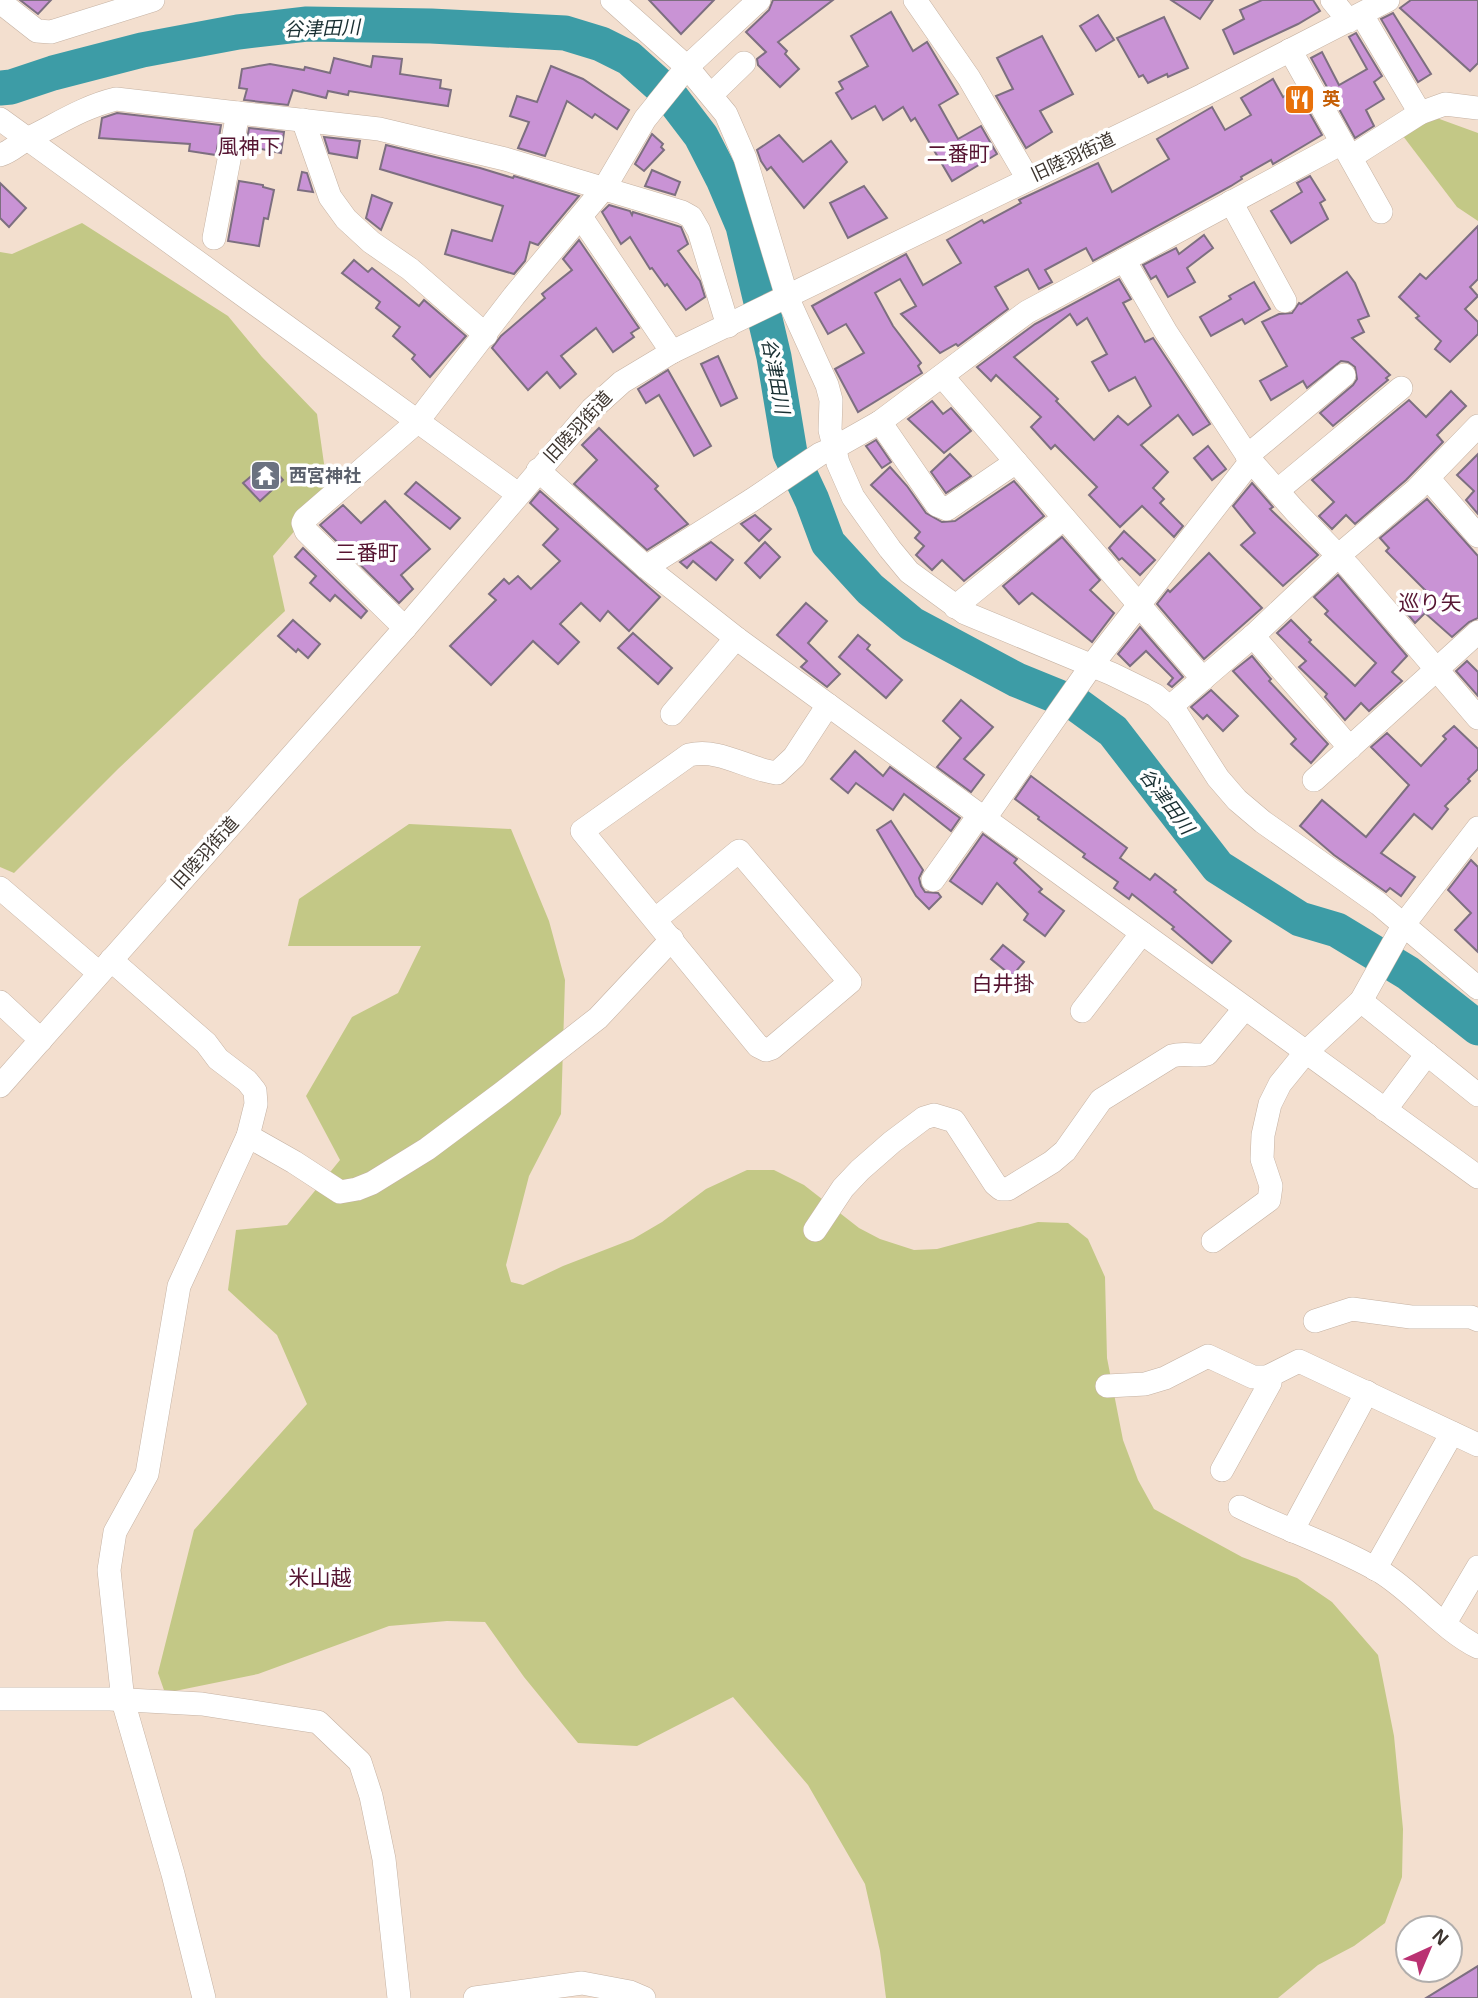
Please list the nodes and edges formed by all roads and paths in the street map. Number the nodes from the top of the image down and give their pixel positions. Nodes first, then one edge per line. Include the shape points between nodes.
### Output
1 (153, 0) edge
2 (612, 0) edge
3 (759, 0) edge
4 (1332, 0) edge
5 (1388, 0) edge
6 (0, 2) edge
7 (922, 3) edge
8 (1355, 18) junction
9 (1290, 50) junction
10 (744, 63) dead end
11 (687, 67) junction
12 (710, 95) junction
13 (1478, 108) edge
14 (238, 113) junction
15 (1420, 113) junction
16 (303, 120) junction
17 (13, 129) edge
18 (1347, 150) junction
19 (0, 155) edge
20 (1028, 178) junction
21 (605, 187) junction
22 (1231, 202) junction
23 (1381, 212) dead end
24 (581, 217) junction
25 (214, 238) dead end
26 (1124, 260) junction
27 (783, 299) junction
28 (1285, 301) dead end
29 (732, 324) junction
30 (486, 335) junction
31 (672, 352) junction
32 (1344, 375) dead end
33 (942, 376) junction
34 (1401, 388) dead end
35 (417, 422) junction
36 (880, 422) junction
37 (1478, 426) edge
38 (827, 451) junction
39 (1249, 459) junction
40 (1016, 462) junction
41 (538, 470) junction
42 (1428, 478) junction
43 (1277, 491) junction
44 (518, 494) junction
45 (1064, 517) junction
46 (1478, 536) edge
47 (1338, 556) junction
48 (646, 567) junction
49 (1139, 605) junction
50 (955, 607) junction
51 (405, 628) junction
52 (1478, 632) edge
53 (1253, 636) junction
54 (736, 638) junction
55 (1092, 665) junction
56 (1437, 671) junction
57 (1203, 679) junction
58 (828, 705) junction
59 (1170, 707) junction
60 (672, 713) dead end
61 (1478, 718) edge
62 (1350, 748) junction
63 (1314, 780) dead end
64 (982, 816) junction
65 (1478, 828) edge
66 (933, 880) dead end
67 (0, 888) edge
68 (656, 919) junction
69 (1143, 933) junction
70 (1399, 933) junction
71 (672, 939) junction
72 (105, 966) junction
73 (1478, 987) edge
74 (1364, 995) junction
75 (0, 1002) edge
76 (1245, 1008) junction
77 (1082, 1011) dead end
78 (41, 1040) junction
79 (1306, 1052) junction
80 (1427, 1054) junction
81 (0, 1086) edge
82 (1478, 1095) edge
83 (1385, 1110) junction
84 (248, 1136) junction
85 (1477, 1175) edge
86 (815, 1230) dead end
87 (1213, 1241) dead end
88 (1478, 1320) edge
89 (1315, 1321) dead end
90 (1268, 1377) junction
91 (1107, 1386) dead end
92 (1367, 1392) junction
93 (1452, 1433) junction
94 (1478, 1445) edge
95 (1222, 1470) dead end
96 (1240, 1507) dead end
97 (1292, 1531) junction
98 (1478, 1567) edge
99 (1376, 1569) junction
100 (1445, 1623) junction
101 (1478, 1647) edge
102 (0, 1699) edge
103 (123, 1701) junction
104 (204, 1998) edge
105 (399, 1998) edge
106 (475, 1998) edge
107 (644, 1998) edge

1 - 6 street via 51,32 37,31
2 - 11 street
3 - 11 street
4 - 8 street
5 - 8 street, 旧陸羽街道
7 - 20 street
8 - 9 street, 旧陸羽街道
8 - 15 street
9 - 18 street
9 - 20 street, 旧陸羽街道
10 - 12 street
11 - 12 street
11 - 21 street via 645,120
12 - 27 street via 726,114 746,158
13 - 15 street via 1445,104
14 - 16 street
14 - 17 street via 116,99 64,117 50,129
14 - 25 street
15 - 18 street
16 - 21 street via 414,136
16 - 30 street via 330,197 346,219
17 - 19 street
17 - 35 street
18 - 22 street
18 - 23 street
20 - 27 street, 旧陸羽街道
21 - 24 street
21 - 29 street via 691,218
22 - 26 street
22 - 28 street
24 - 30 street
24 - 31 street
26 - 33 street via 1027,313
26 - 39 street
27 - 29 street, 旧陸羽街道
27 - 38 street via 827,385 831,400
29 - 31 street, 旧陸羽街道
30 - 35 street
31 - 41 street, 旧陸羽街道 via 622,382
32 - 39 street
33 - 36 street
33 - 40 street
34 - 43 street
35 - 44 street
35 - 51 street via 303,523
36 - 38 street
36 - 40 street via 943,509
37 - 42 street
38 - 48 street
38 - 50 street via 890,549 909,572
39 - 43 street
39 - 49 street
40 - 45 street
41 - 44 street, 旧陸羽街道
41 - 48 street
42 - 46 street
42 - 47 street
43 - 47 street
44 - 51 street, 旧陸羽街道
45 - 49 street
45 - 50 street
47 - 53 street
47 - 56 street
48 - 54 street
49 - 55 street
49 - 57 street
50 - 55 street
51 - 72 street, 旧陸羽街道
52 - 56 street
53 - 57 street
53 - 62 street
54 - 58 street
54 - 60 street
55 - 59 street
55 - 64 street
56 - 61 street
56 - 62 street
57 - 59 street
58 - 64 street
58 - 68 street via 794,757 777,772 721,754 689,755 582,831
59 - 70 street via 1237,800 1379,904
62 - 63 street
64 - 66 street
64 - 69 street
65 - 70 street
67 - 72 street
68 - 71 street
68 - 71 street via 739,851 850,982 766,1050 758,1046
69 - 76 street
69 - 77 street
70 - 73 street
70 - 74 street
71 - 84 street via 598,1018 427,1149 373,1183 340,1192
72 - 78 street, 旧陸羽街道
72 - 84 street via 206,1043 218,1059 247,1081 255,1091 256,1104
74 - 79 street
74 - 80 street
75 - 78 street
76 - 79 street
76 - 86 street via 1207,1054 1172,1056 1101,1100 1065,1152 1009,1189 995,1184 954,1121 934,1115 860,1170
78 - 81 street, 旧陸羽街道
79 - 83 street
79 - 87 street via 1270,1104 1262,1159 1271,1186 1269,1200
80 - 82 street
80 - 83 street
83 - 85 street
84 - 103 street via 180,1286 147,1474 116,1532 109,1570
88 - 89 street via 1352,1309
90 - 91 street via 1253,1377 1208,1356 1145,1384
90 - 92 street via 1299,1361
90 - 95 street via 1270,1383
92 - 93 street
92 - 97 street
93 - 94 street
93 - 99 street
96 - 97 street
97 - 99 street
98 - 100 street
99 - 100 street
100 - 101 street
102 - 103 street
103 - 104 street
103 - 105 street via 202,1704 318,1723 360,1762 384,1859
106 - 107 street via 582,1983

